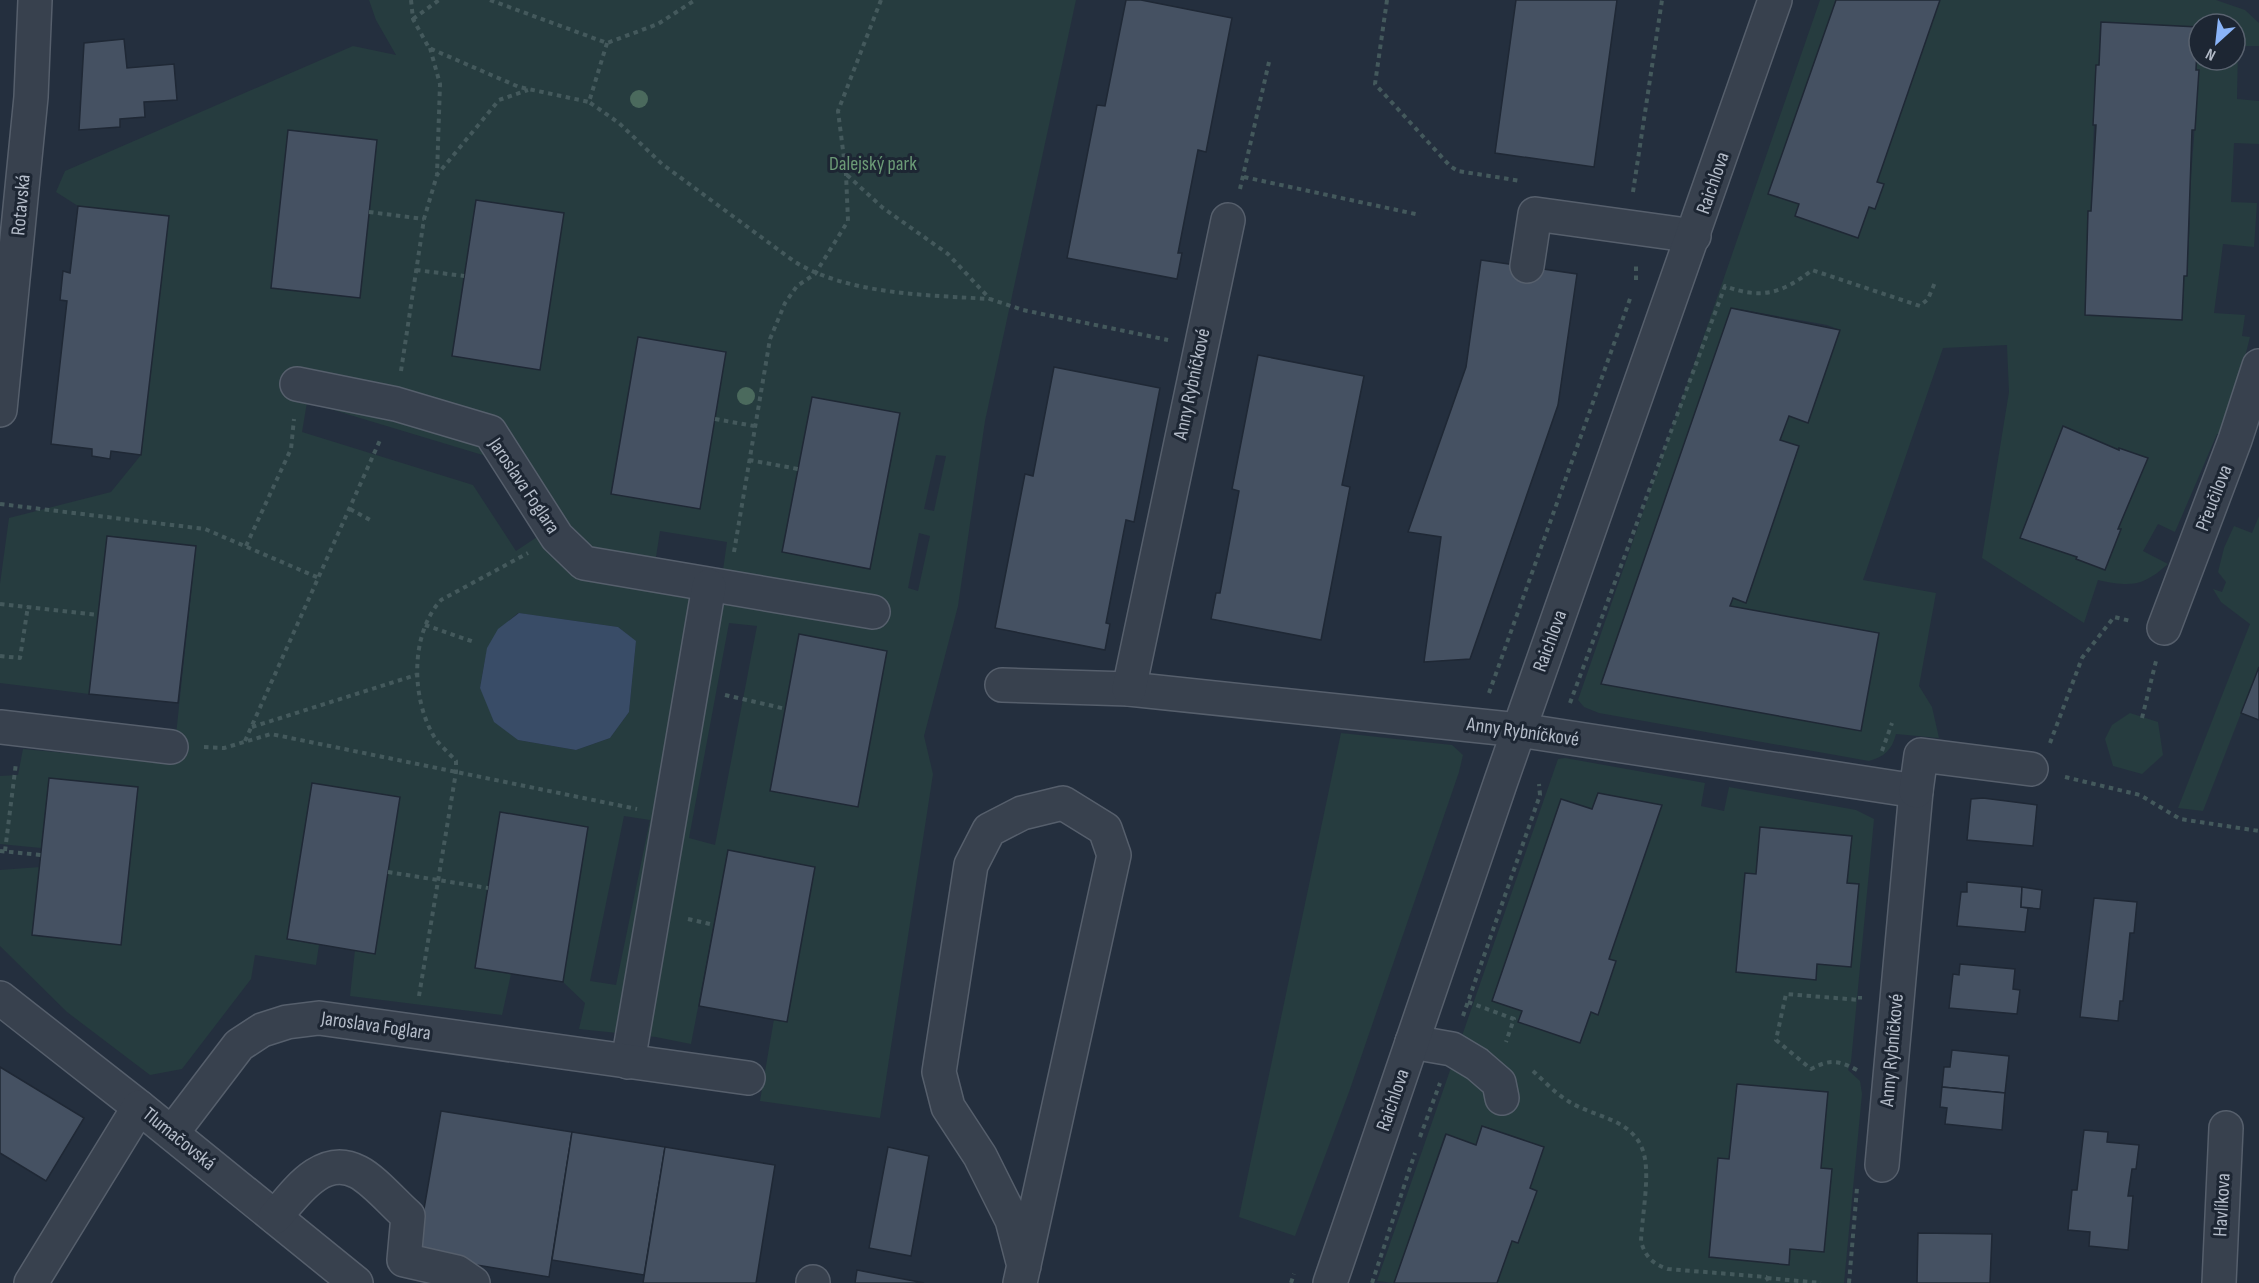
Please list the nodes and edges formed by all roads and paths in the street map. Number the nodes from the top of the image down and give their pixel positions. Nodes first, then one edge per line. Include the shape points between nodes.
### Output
1 (36, 0) edge
2 (411, 0) edge
3 (439, 0) edge
4 (490, 0) edge
5 (694, 0) edge
6 (881, 0) edge
7 (1387, 0) edge
8 (1662, 0) edge
9 (1775, 0) edge
10 (413, 19) junction
11 (606, 43) junction
12 (429, 48) junction
13 (1269, 62) dead end
14 (528, 90) junction
15 (589, 102) junction
16 (846, 174) junction
17 (437, 175) junction
18 (1485, 175) dead end
19 (1244, 177) junction
20 (1632, 193) dead end
21 (369, 212) dead end
22 (1420, 215) dead end
23 (424, 219) junction
24 (1228, 220) joint
25 (1694, 236) junction
26 (1631, 256) dead end
27 (1527, 266) dead end
28 (416, 270) junction
29 (815, 274) junction
30 (464, 276) dead end
31 (1936, 280) dead end
32 (990, 299) junction
33 (6, 312) edge
34 (1199, 346) junction
35 (2259, 366) edge
36 (297, 384) joint
37 (396, 404) junction
38 (0, 410) edge
39 (715, 419) dead end
40 (754, 426) junction
41 (749, 460) junction
42 (798, 469) dead end
43 (0, 504) edge
44 (350, 509) junction
45 (372, 521) dead end
46 (557, 537) junction
47 (246, 546) junction
48 (319, 578) junction
49 (718, 587) junction
50 (0, 604) edge
51 (28, 606) junction
52 (873, 612) dead end
53 (98, 615) dead end
54 (425, 625) junction
55 (2164, 628) junction
56 (474, 642) dead end
57 (0, 656) edge
58 (416, 675) junction
59 (1002, 685) dead end
60 (692, 687) junction
61 (1129, 689) junction
62 (1485, 702) dead end
63 (786, 709) dead end
64 (1571, 712) dead end
65 (2142, 718) dead end
66 (1892, 723) dead end
67 (252, 727) junction
68 (10, 728) edge
69 (1518, 730) junction
70 (245, 741) junction
71 (171, 747) joint
72 (1874, 759) dead end
73 (2031, 769) junction
74 (456, 772) junction
75 (1538, 774) dead end
76 (1916, 791) junction
77 (670, 816) junction
78 (2259, 831) edge
79 (2, 851) edge
80 (41, 855) dead end
81 (388, 872) dead end
82 (438, 881) junction
83 (488, 888) dead end
84 (1861, 988) dead end
85 (0, 998) edge
86 (414, 1031) junction
87 (1412, 1042) junction
88 (1452, 1049) junction
89 (1510, 1051) dead end
90 (628, 1062) junction
91 (1526, 1065) dead end
92 (1811, 1069) dead end
93 (748, 1078) dead end
94 (1502, 1098) dead end
95 (139, 1107) junction
96 (2226, 1128) dead end
97 (172, 1133) junction
98 (1882, 1165) dead end
99 (275, 1217) junction
100 (1022, 1274) edge
101 (1766, 1278) junction
102 (31, 1283) edge
103 (356, 1283) edge
104 (473, 1283) edge
105 (1330, 1283) edge
106 (1372, 1283) edge
107 (1770, 1283) edge
108 (1821, 1283) edge
109 (2219, 1283) edge

1 - 33 street, Rotavská via 31,98
2 - 10 path
3 - 10 path
4 - 11 path
5 - 11 path via 658,24
6 - 16 path via 838,111
7 - 18 path via 1375,84 1450,166
8 - 20 path
9 - 25 street, Raichlova
10 - 12 path
11 - 15 path
12 - 14 path
12 - 17 path via 440,84
13 - 19 path
14 - 15 path
14 - 17 path via 499,100
15 - 29 path via 619,123 662,164
16 - 29 path via 848,221
16 - 32 path via 883,208 948,254
17 - 23 path
19 - 22 path
19 - 24 path
21 - 23 path
23 - 28 path
24 - 34 street, Anny Rybníčkové
25 - 27 street via 1534,214
25 - 69 street, Raichlova
26 - 62 path via 1637,266 1637,278
28 - 30 path
28 - 37 path
29 - 32 path via 900,294
29 - 40 path via 797,286 785,303 770,339
31 - 64 path via 1928,299 1920,306 1812,270 1795,283 1764,293 1744,293 1725,286 1570,701
32 - 34 path via 1023,310
33 - 38 street, Rotavská
34 - 61 street, Anny Rybníčkové
35 - 55 street, Přeučilova
36 - 37 street, Jaroslava Foglara
36 - 47 path via 291,449
37 - 44 path
37 - 46 street, Jaroslava Foglara via 490,432
39 - 40 path
40 - 41 path
41 - 42 path
41 - 49 path
43 - 47 path via 205,529
44 - 45 path
44 - 48 path
46 - 49 street, Jaroslava Foglara via 584,563
46 - 54 path via 441,600
47 - 48 path
48 - 67 path
49 - 52 street, Jaroslava Foglara
49 - 60 street
50 - 51 path
51 - 53 path
51 - 57 path via 20,658
54 - 56 path
54 - 58 path
55 - 65 path
55 - 73 path via 2114,617 2082,658 2055,734
58 - 67 path
58 - 74 path via 420,702 432,733 456,761
59 - 61 street, Anny Rybníčkové
60 - 63 path
60 - 77 street
61 - 69 street, Anny Rybníčkové
66 - 72 path via 1882,751
67 - 70 path
68 - 71 street
68 - 79 path
69 - 76 street, Anny Rybníčkové
69 - 87 street, Raichlova
70 - 71 path via 224,748
70 - 74 path via 271,734
73 - 76 street, Anny Rybníčkové via 1921,755
73 - 78 path via 2140,795 2180,819
74 - 77 path
74 - 82 path
75 - 89 path via 1540,795 1468,1002 1514,1019 1506,1041
76 - 98 street, Anny Rybníčkové
77 - 90 street
79 - 80 path
81 - 82 path
82 - 83 path
82 - 86 path
84 - 92 path via 1860,1000 1786,994 1776,1040
85 - 95 street, Tlumačovská
86 - 90 street, Jaroslava Foglara
86 - 97 street, Jaroslava Foglara via 319,1018 304,1018 262,1030 239,1044
87 - 88 street
87 - 105 street, Raichlova
88 - 94 street via 1499,1083
88 - 106 path
90 - 93 street, Jaroslava Foglara
91 - 101 path via 1567,1101 1614,1119 1640,1143 1645,1159 1641,1241 1644,1254 1668,1269
95 - 97 street, Tlumačovská
95 - 102 street
96 - 109 street, Havlíkova
97 - 99 street, Tlumačovská
99 - 103 street, Tlumačovská
99 - 104 street via 304,1182 330,1167 358,1172 408,1216 404,1260 457,1272
100 - 100 street via 1114,855 1105,829 1063,803 1022,813 989,830 970,866 939,1072 948,1107 980,1156 1012,1220
101 - 107 path
101 - 108 path

